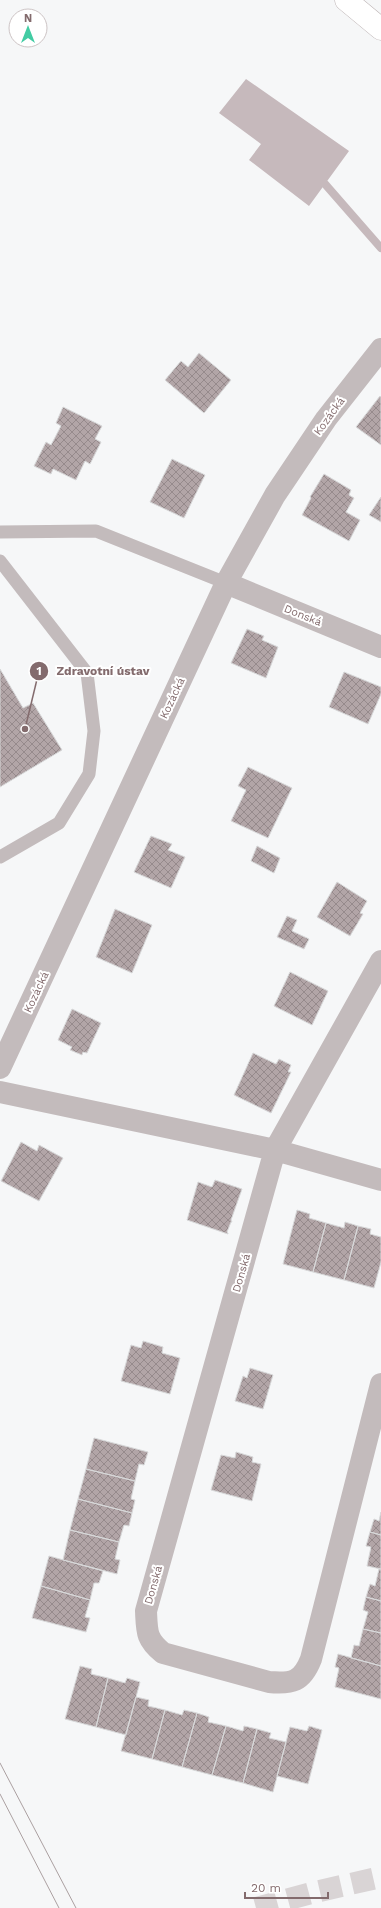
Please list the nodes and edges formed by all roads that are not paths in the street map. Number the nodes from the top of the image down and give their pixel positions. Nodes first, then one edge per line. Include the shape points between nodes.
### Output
1 (346, 0) edge
2 (381, 29) edge
3 (381, 349) edge
4 (0, 532) edge
5 (0, 561) edge
6 (226, 583) junction
7 (381, 647) edge
8 (0, 857) edge
9 (381, 961) edge
10 (0, 1068) edge
11 (0, 1092) edge
12 (275, 1150) junction
13 (381, 1180) edge
14 (381, 1384) edge

1 - 2 main road
3 - 6 street, Kozácká via 326,420 275,495
4 - 6 lane via 96,531
5 - 8 lane via 87,673 94,731 89,774 59,823
6 - 7 street, Donská
6 - 10 street, Kozácká
9 - 12 street, Donská
11 - 12 street
12 - 13 street
12 - 14 street, Donská via 146,1611 147,1633 152,1644 163,1653 269,1682 283,1683 300,1679 311,1660

